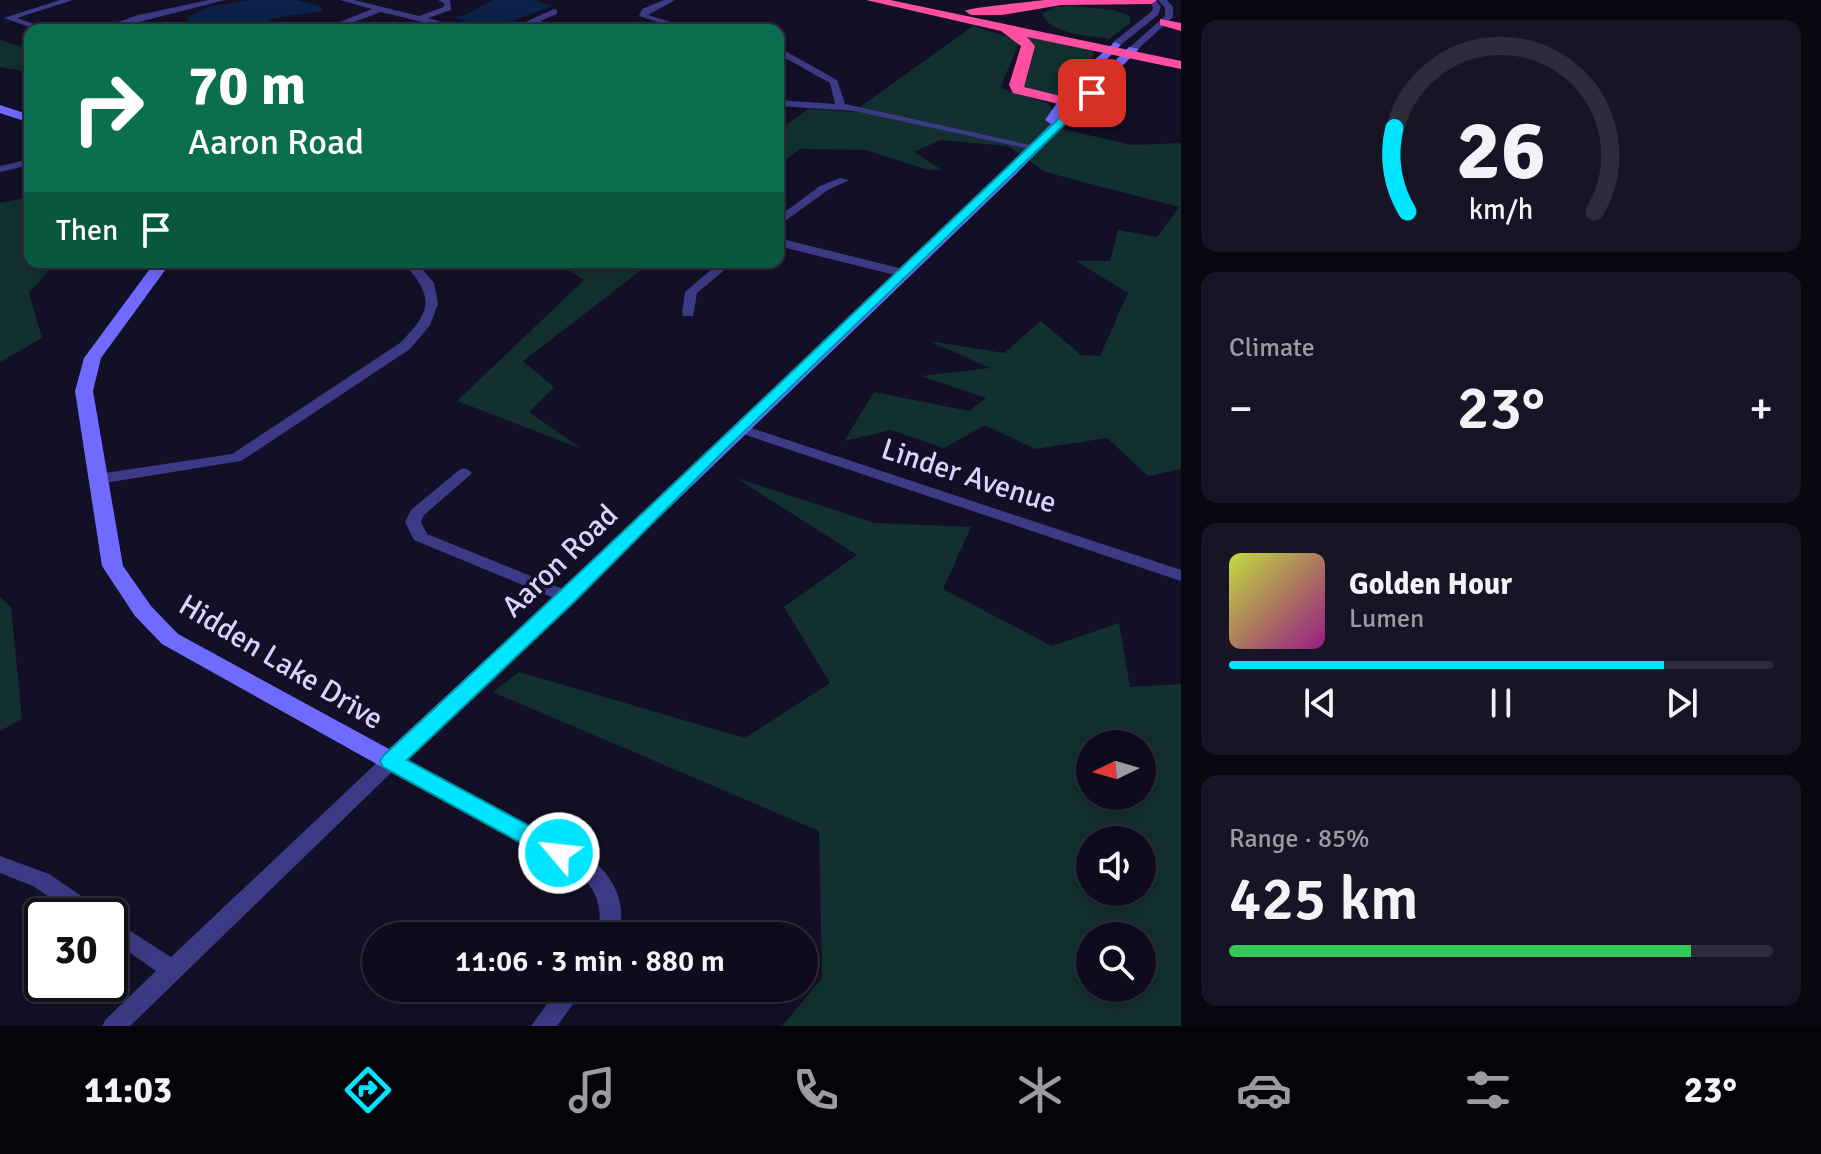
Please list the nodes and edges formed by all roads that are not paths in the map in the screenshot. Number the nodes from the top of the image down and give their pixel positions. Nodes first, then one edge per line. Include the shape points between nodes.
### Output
1 (69, 0) edge
2 (170, 0) edge
3 (221, 0) edge
4 (344, 0) edge
5 (442, 0) edge
6 (671, 0) edge
7 (872, 0) edge
8 (897, 0) edge
9 (1151, 0) edge
10 (1162, 0) edge
11 (193, 6) junction
12 (929, 7) junction
13 (380, 9) junction
14 (554, 12) dead end
15 (4, 16) edge
16 (955, 17) junction
17 (420, 19) junction
18 (532, 22) junction
19 (1144, 22) junction
20 (1165, 22) junction
21 (29, 24) edge
22 (122, 24) edge
23 (340, 24) edge
24 (440, 24) edge
25 (527, 24) edge
26 (541, 24) edge
27 (671, 24) edge
28 (1181, 27) edge
29 (1097, 42) junction
30 (1113, 48) junction
31 (1131, 52) junction
32 (784, 53) edge
33 (1181, 62) edge
34 (1063, 101) junction
35 (784, 103) edge
36 (1080, 105) junction
37 (840, 106) junction
38 (0, 109) edge
39 (24, 117) edge
40 (1039, 141) junction
41 (24, 163) edge
42 (0, 169) edge
43 (844, 180) dead end
44 (784, 218) edge
45 (784, 243) edge
46 (159, 268) edge
47 (416, 268) edge
48 (721, 268) edge
49 (903, 273) junction
50 (688, 313) dead end
51 (739, 428) junction
52 (464, 473) dead end
53 (98, 479) junction
54 (1181, 576) edge
55 (567, 597) junction
56 (391, 761) junction
57 (0, 864) edge
58 (68, 898) edge
59 (612, 922) edge
60 (128, 939) edge
61 (173, 970) junction
62 (562, 1002) edge
63 (114, 1026) edge
64 (543, 1026) edge

1 - 15 street
2 - 11 street
3 - 11 street
4 - 13 street
5 - 17 street via 448,8
6 - 27 street via 643,16
7 - 16 highway
8 - 12 highway
9 - 12 highway via 1061,1 988,11
9 - 19 street via 1157,10
10 - 20 street via 1170,9
11 - 22 street
12 - 29 highway
13 - 17 street
13 - 23 street
14 - 18 street
15 - 21 street
16 - 30 highway
16 - 34 highway via 1024,40 1028,49 1017,88
17 - 24 street
18 - 25 street
18 - 26 street
19 - 29 highway via 1125,11 1093,5 1055,5 1037,14 1047,26
19 - 30 street
20 - 28 highway
20 - 31 street
29 - 30 highway
30 - 31 highway
30 - 34 street, Aaron Road
31 - 33 highway
31 - 36 street, Aaron Road
32 - 37 street via 834,82
34 - 36 highway
34 - 40 street, Aaron Road
35 - 37 street
36 - 40 street, Aaron Road
37 - 40 street
38 - 39 street
40 - 49 street, Aaron Road
41 - 42 street
43 - 44 street via 824,188
45 - 49 street
46 - 53 street, Hidden Lake Drive via 90,369 84,391
47 - 53 street via 432,293 425,323 405,346 236,458
48 - 50 street via 691,292
49 - 51 street, Aaron Road
51 - 54 street, Linder Avenue
51 - 55 street, Aaron Road
52 - 55 street via 417,513 413,522 420,537
53 - 56 street, Hidden Lake Drive via 113,566 143,611 170,639
55 - 56 street, Aaron Road
56 - 59 street via 594,874 611,902
56 - 61 street, Aaron Road
57 - 58 street via 41,880
60 - 61 street
61 - 63 street, Aaron Road
62 - 64 street

